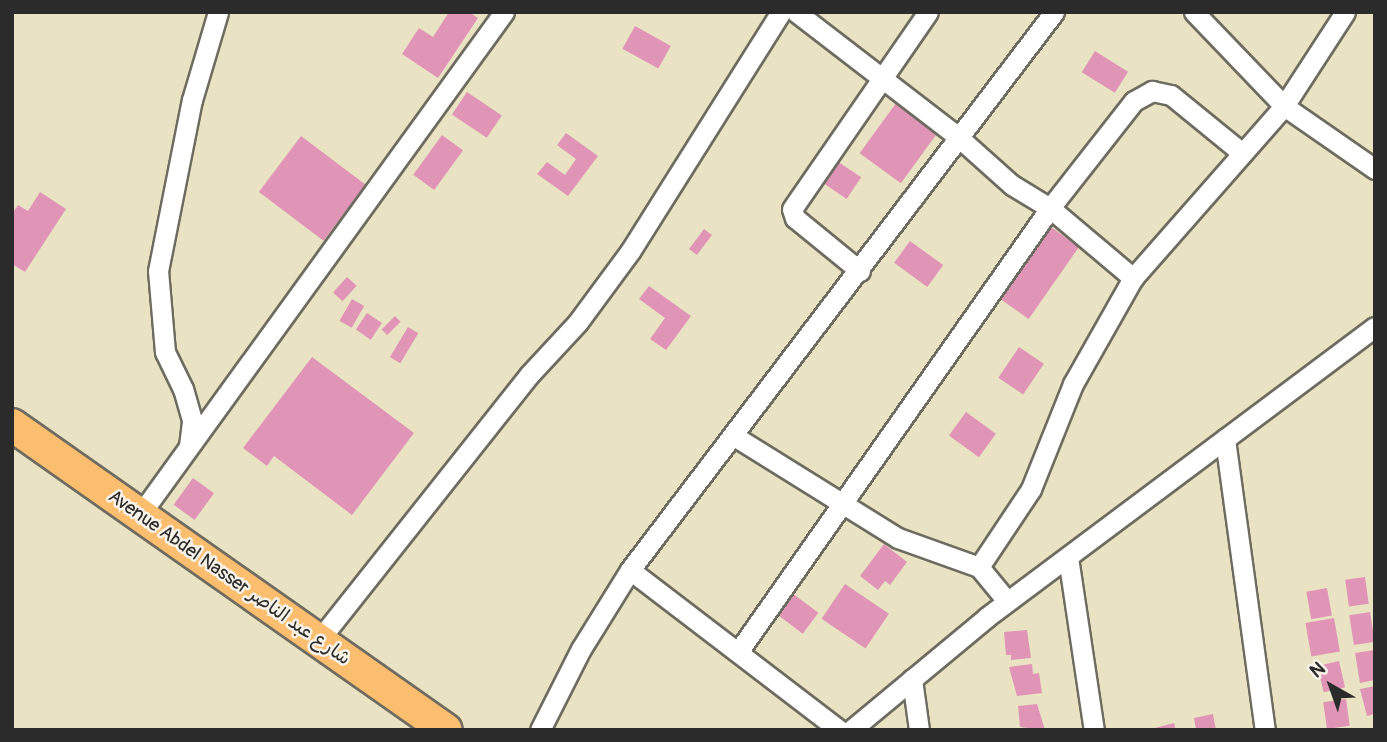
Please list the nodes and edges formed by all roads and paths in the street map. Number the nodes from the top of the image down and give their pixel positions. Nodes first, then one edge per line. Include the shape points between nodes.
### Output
1 (218, 12) edge
2 (504, 12) edge
3 (781, 12) edge
4 (796, 12) edge
5 (928, 12) edge
6 (1054, 12) edge
7 (1194, 12) edge
8 (1345, 12) edge
9 (880, 79) junction
10 (1283, 106) junction
11 (956, 135) junction
12 (1242, 153) junction
13 (1375, 169) edge
14 (1050, 208) junction
15 (860, 271) junction
16 (1133, 278) junction
17 (1375, 327) edge
18 (12, 425) edge
19 (734, 436) junction
20 (1225, 439) junction
21 (189, 447) junction
22 (843, 503) junction
23 (139, 516) junction
24 (1068, 557) junction
25 (979, 567) junction
26 (630, 570) junction
27 (1007, 601) junction
28 (319, 640) junction
29 (738, 653) junction
30 (912, 679) junction
31 (446, 730) edge
32 (540, 730) edge
33 (839, 730) edge
34 (851, 730) edge
35 (919, 730) edge
36 (1094, 730) edge
37 (1265, 730) edge

1 - 21 street via 192,100 158,271 164,352 189,410
2 - 21 street
3 - 28 street via 631,250 578,322 529,376
4 - 9 street
5 - 9 street
6 - 11 street
7 - 10 street
8 - 10 street
9 - 11 street
9 - 15 street via 792,209 795,218
10 - 12 street
10 - 13 street
11 - 14 street via 1012,185
11 - 15 street
12 - 14 street via 1171,95 1152,90 1134,102 1101,138
12 - 16 street
14 - 16 street
14 - 22 street
15 - 19 street
16 - 25 street via 1073,383 1031,489
17 - 20 street
18 - 23 main road, Avenue Abdel Nasser شارع عبد الناصر
19 - 22 street
19 - 26 street
20 - 24 street
20 - 37 street
21 - 23 street
22 - 25 street via 898,537
22 - 29 street
23 - 28 main road, Avenue Abdel Nasser شارع عبد الناصر
24 - 27 street
24 - 36 street
25 - 27 street
26 - 29 street
26 - 32 street via 581,649
27 - 30 street
28 - 31 main road, Avenue Abdel Nasser شارع عبد الناصر
29 - 33 street
30 - 34 street
30 - 35 street

